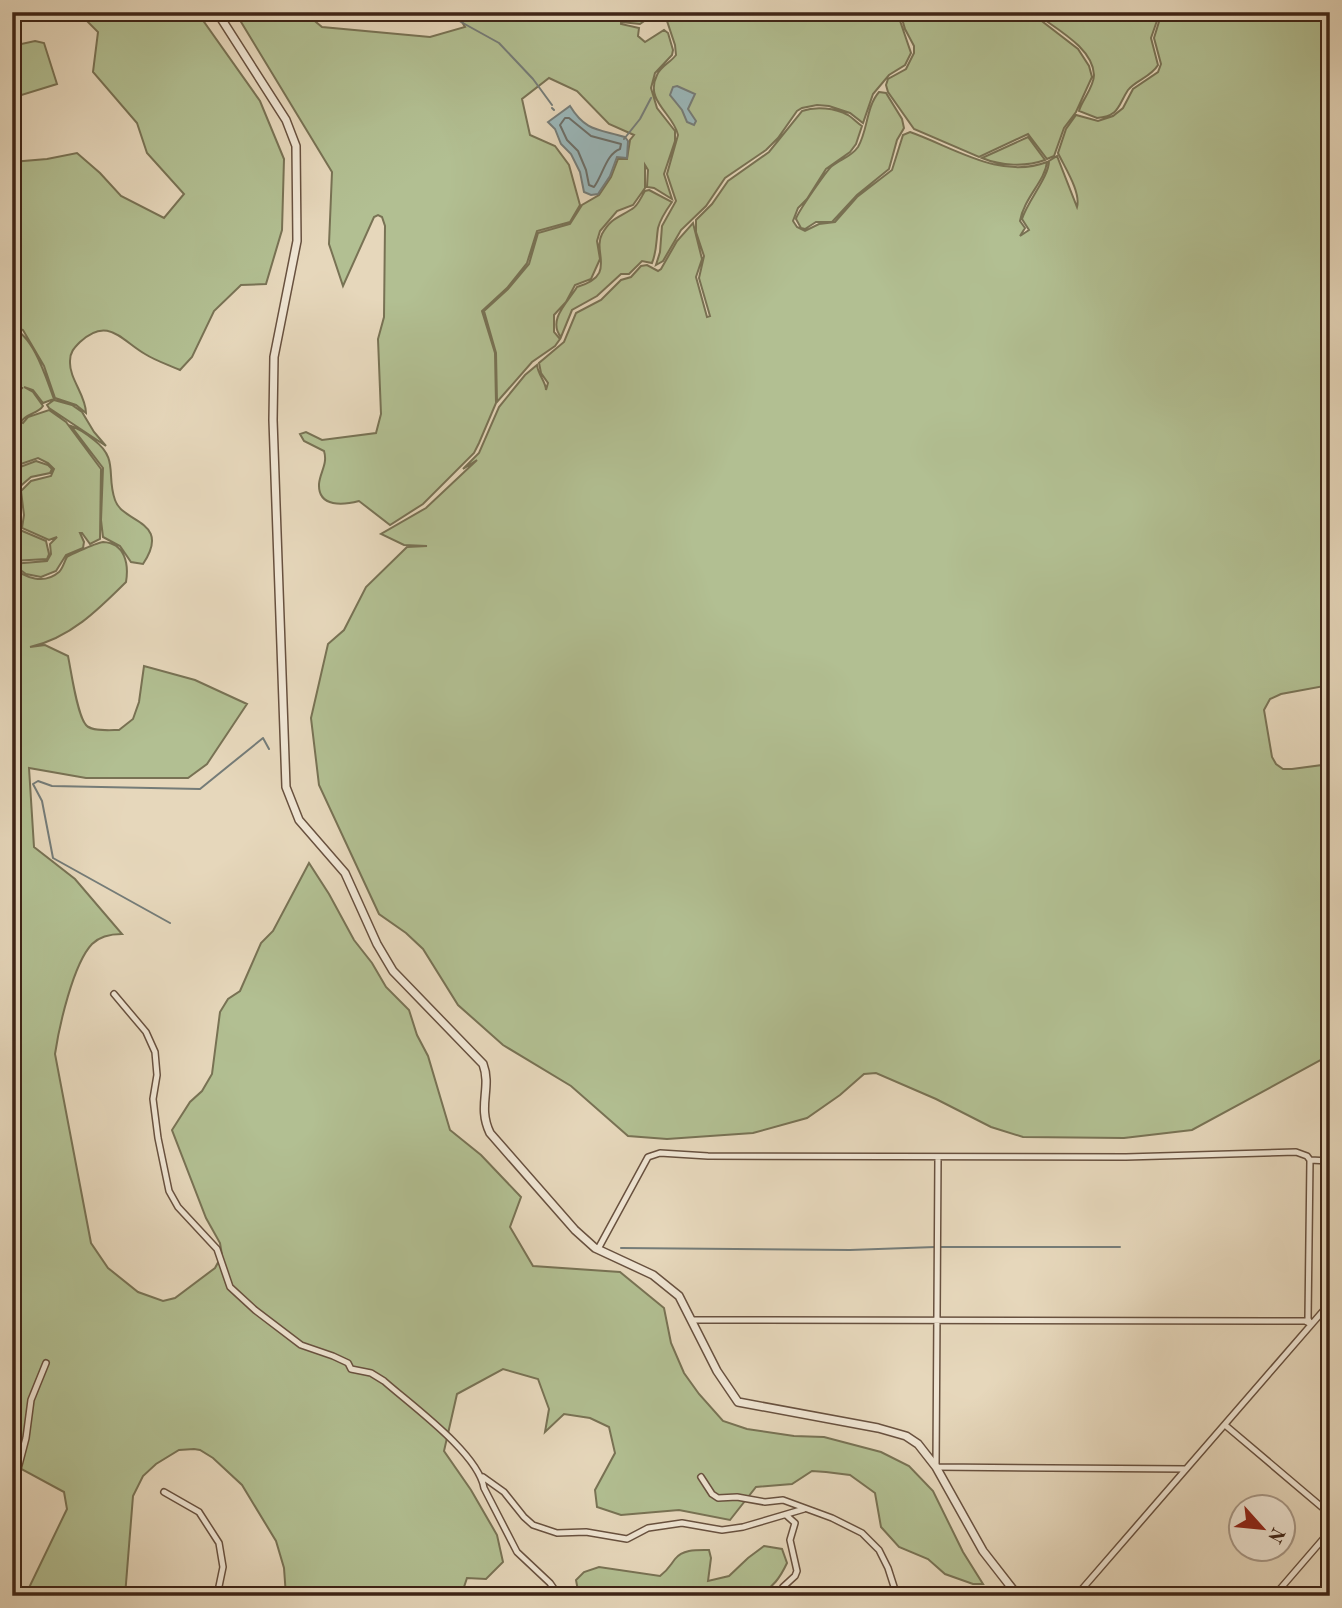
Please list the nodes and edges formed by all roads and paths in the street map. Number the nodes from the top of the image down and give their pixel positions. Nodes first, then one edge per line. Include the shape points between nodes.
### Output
1 (217, 12) edge
2 (114, 994) dead end
3 (938, 1157) junction
4 (1310, 1160) junction
5 (1330, 1161) edge
6 (598, 1249) junction
7 (1330, 1303) edge
8 (692, 1320) junction
9 (938, 1322) junction
10 (1311, 1324) junction
11 (46, 1363) dead end
12 (1225, 1425) junction
13 (936, 1467) junction
14 (1186, 1469) junction
15 (482, 1477) junction
16 (701, 1477) dead end
17 (12, 1492) edge
18 (164, 1492) dead end
19 (804, 1509) junction
20 (1330, 1514) edge
21 (786, 1515) junction
22 (1330, 1531) edge
23 (217, 1596) edge
24 (559, 1596) edge
25 (778, 1596) edge
26 (897, 1596) edge
27 (1018, 1596) edge
28 (1076, 1596) edge
29 (1274, 1596) edge

1 - 6 street via 286,120 296,146 297,242 274,358 273,420 286,787 309,832 345,873 393,971 483,1064 487,1075 483,1107 490,1133 575,1230
2 - 15 street via 146,1032 155,1052 158,1075 153,1099 169,1191 217,1249 230,1287 301,1345 384,1381 460,1448
3 - 4 street via 1296,1152
3 - 6 street via 660,1153 648,1157
3 - 9 street
4 - 5 street
4 - 10 street
6 - 8 street via 667,1285
7 - 10 street
8 - 9 street
8 - 13 street via 738,1402 891,1431 918,1444
9 - 10 street
9 - 13 street
10 - 12 street
11 - 17 street via 31,1400
12 - 14 street
12 - 20 street
13 - 14 street
13 - 27 street via 983,1552
14 - 28 street
15 - 21 street via 504,1492 533,1525 557,1533 586,1532 626,1542 665,1524 722,1530
15 - 24 street via 517,1552
16 - 19 street via 718,1498 783,1500
18 - 23 street via 199,1512 219,1544 223,1567
19 - 21 street
19 - 26 street via 839,1521 868,1538 888,1567
21 - 25 street via 795,1523 790,1540 797,1571
22 - 29 street

